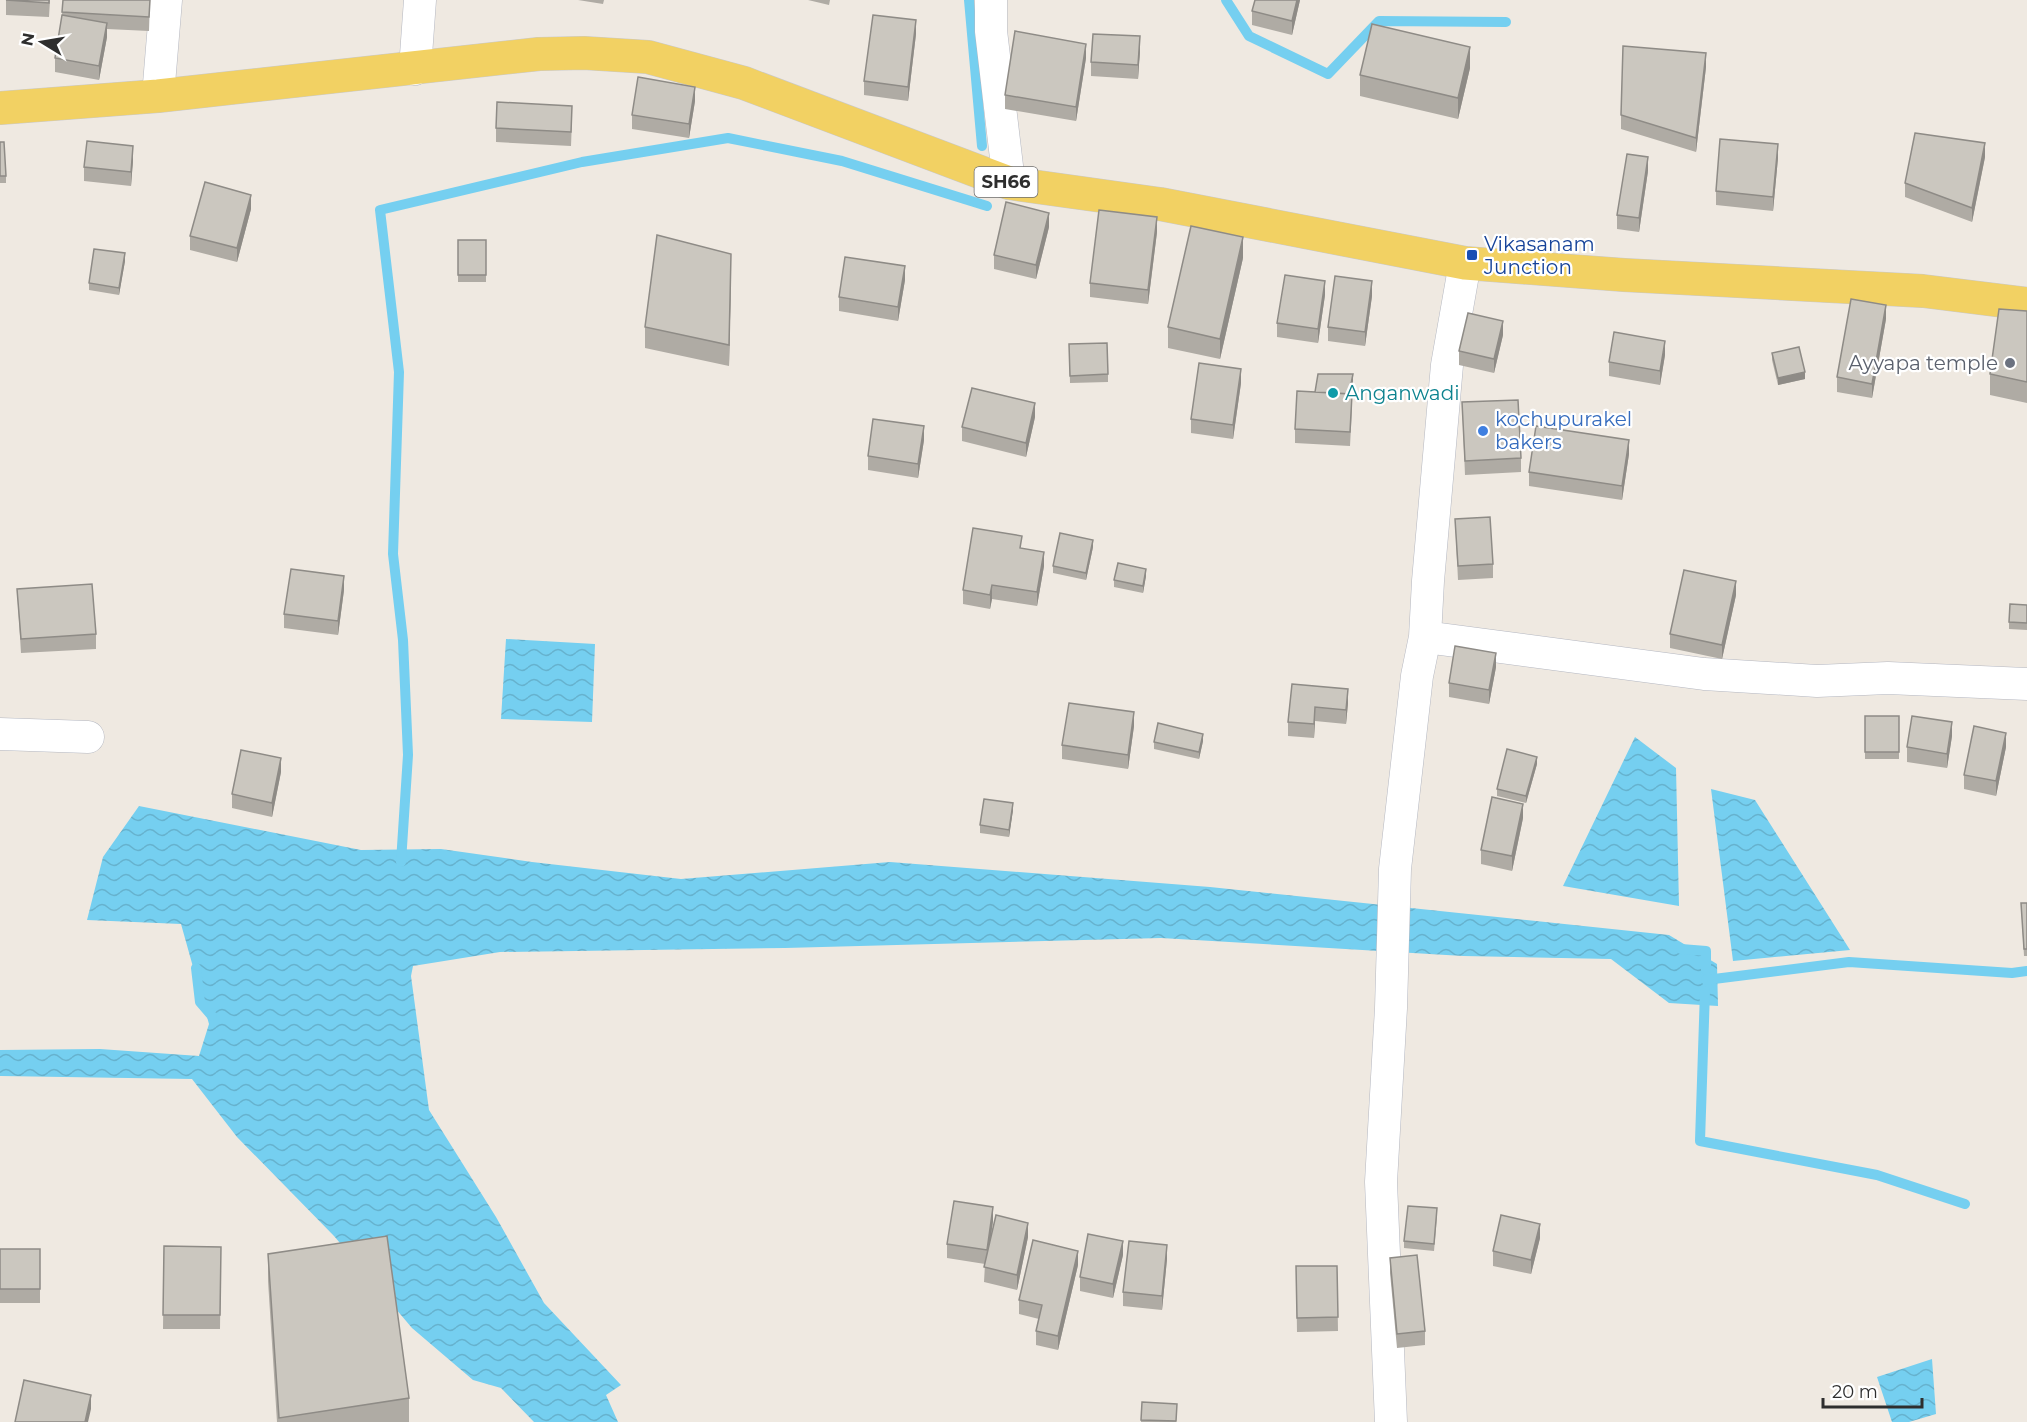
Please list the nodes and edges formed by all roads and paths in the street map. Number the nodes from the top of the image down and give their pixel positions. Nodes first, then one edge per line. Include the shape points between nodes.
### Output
1 (166, 0) edge
2 (420, 0) edge
3 (991, 0) edge
4 (415, 69) junction
5 (158, 96) junction
6 (0, 108) edge
7 (1009, 183) junction
8 (1465, 263) junction
9 (2027, 304) edge
10 (1425, 637) junction
11 (2027, 684) edge
12 (0, 734) edge
13 (88, 737) dead end
14 (1391, 1422) edge

1 - 5 street
2 - 4 street
3 - 7 street via 991,31
4 - 5 main road, SH66
4 - 7 main road, SH66 via 539,54 648,57 744,83
5 - 6 main road, SH66
7 - 8 main road, SH66 via 1160,204
8 - 9 main road, SH66 via 1923,291
8 - 10 street via 1447,365
10 - 11 street via 1704,674 1816,681 1888,678
10 - 14 street via 1395,869 1381,1182
12 - 13 street

